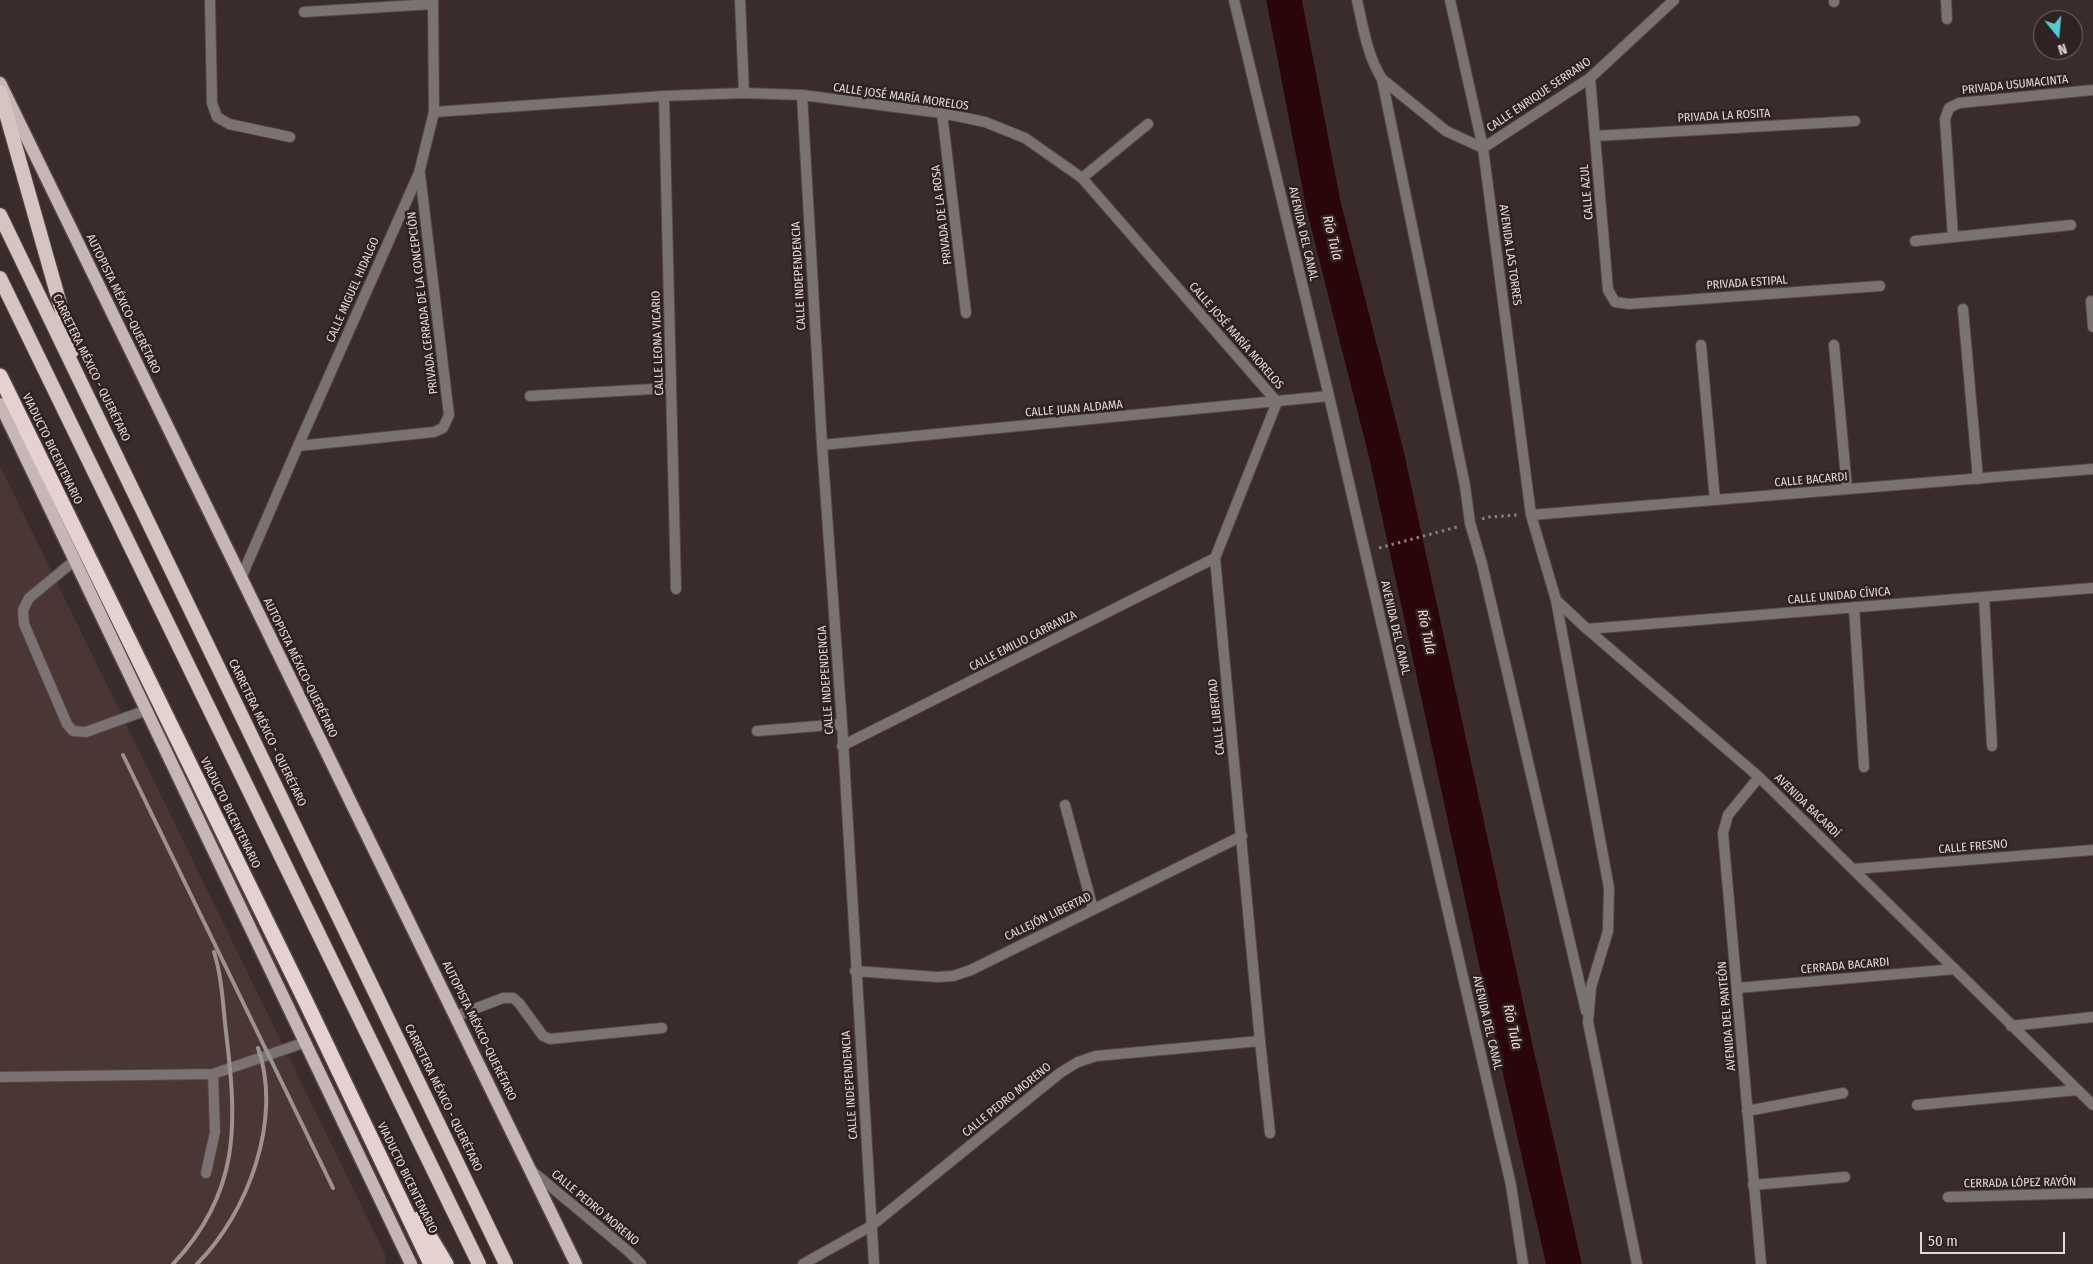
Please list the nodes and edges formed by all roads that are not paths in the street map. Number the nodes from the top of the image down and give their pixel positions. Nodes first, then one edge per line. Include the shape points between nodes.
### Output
1 (210, 0) edge
2 (740, 0) edge
3 (1234, 0) edge
4 (1357, 0) edge
5 (1450, 0) edge
6 (1674, 0) edge
7 (1946, 0) edge
8 (433, 2) edge
9 (304, 12) dead end
10 (1947, 19) dead end
11 (1590, 78) junction
12 (1382, 79) junction
13 (0, 83) edge
14 (2093, 90) edge
15 (0, 92) edge
16 (744, 93) junction
17 (802, 95) junction
18 (664, 96) junction
19 (434, 112) junction
20 (942, 113) junction
21 (1855, 121) dead end
22 (1148, 124) dead end
23 (1595, 136) junction
24 (290, 137) dead end
25 (1483, 148) junction
26 (419, 173) junction
27 (1082, 178) junction
28 (0, 215) edge
29 (2071, 225) dead end
30 (1953, 236) junction
31 (1915, 241) dead end
32 (0, 278) edge
33 (1880, 286) dead end
34 (2091, 300) dead end
35 (1615, 302) joint
36 (1963, 309) dead end
37 (966, 313) dead end
38 (2093, 327) edge
39 (1701, 345) dead end
40 (1834, 345) dead end
41 (0, 376) edge
42 (83, 387) junction
43 (671, 388) junction
44 (530, 396) dead end
45 (1329, 396) junction
46 (1277, 402) junction
47 (0, 404) edge
48 (822, 445) junction
49 (298, 446) junction
50 (2093, 470) edge
51 (1978, 478) junction
52 (1847, 489) junction
53 (1715, 500) junction
54 (1531, 515) junction
55 (1215, 558) junction
56 (74, 561) junction
57 (241, 578) junction
58 (2093, 588) edge
59 (676, 589) dead end
60 (1984, 597) junction
61 (1556, 600) junction
62 (1854, 607) junction
63 (1587, 629) junction
64 (147, 710) junction
65 (842, 724) junction
66 (756, 731) dead end
67 (842, 746) junction
68 (1992, 746) dead end
69 (1864, 766) dead end
70 (1759, 777) junction
71 (1065, 805) dead end
72 (1242, 836) junction
73 (2093, 850) edge
74 (1854, 870) junction
75 (1093, 909) junction
76 (1955, 970) junction
77 (855, 971) junction
78 (1737, 988) junction
79 (456, 1016) junction
80 (2093, 1017) edge
81 (1588, 1022) junction
82 (2011, 1026) junction
83 (662, 1028) dead end
84 (1260, 1041) junction
85 (306, 1042) junction
86 (213, 1074) junction
87 (0, 1077) edge
88 (2078, 1090) junction
89 (1843, 1093) dead end
90 (1917, 1105) dead end
91 (2093, 1105) edge
92 (1747, 1111) junction
93 (1270, 1133) dead end
94 (386, 1169) junction
95 (532, 1171) junction
96 (206, 1173) dead end
97 (1845, 1177) dead end
98 (1753, 1185) junction
99 (2093, 1193) edge
100 (1948, 1197) dead end
101 (871, 1226) junction
102 (411, 1264) edge
103 (431, 1264) edge
104 (446, 1264) edge
105 (478, 1264) edge
106 (506, 1264) edge
107 (576, 1264) edge
108 (641, 1264) edge
109 (803, 1264) edge
110 (874, 1264) edge
111 (1523, 1264) edge
112 (1637, 1264) edge
113 (1761, 1264) edge

1 - 24 street via 212,103 217,117 230,124
2 - 16 street
3 - 45 street, AVENIDA DEL CANAL
4 - 12 street via 1369,51
5 - 25 street, AVENIDA LAS TORRES
6 - 11 street, CALLE ENRIQUE SERRANO
7 - 10 street
8 - 9 street
8 - 19 street, CALLE MIGUEL HIDALGO
11 - 23 street, CALLE AZUL
11 - 25 street, CALLE ENRIQUE SERRANO
12 - 25 street via 1446,131
12 - 81 street via 1470,523
13 - 57 main road, AUTOPISTA MÉXICO-QUERÉTARO
14 - 30 street, PRIVADA USUMACINTA via 1959,102 1949,108 1945,118
15 - 42 highway
16 - 17 street, CALLE JOSÉ MARÍA MORELOS
16 - 18 street, CALLE JOSÉ MARÍA MORELOS
17 - 20 street, CALLE JOSÉ MARÍA MORELOS
17 - 48 street, CALLE INDEPENDENCIA
18 - 19 street, CALLE JOSÉ MARÍA MORELOS
18 - 43 street, CALLE LEONA VICARIO
19 - 26 street, CALLE MIGUEL HIDALGO
20 - 27 street, CALLE JOSÉ MARÍA MORELOS via 985,122 1025,138
20 - 37 street, PRIVADA DE LA ROSA
21 - 23 street, PRIVADA LA ROSITA
22 - 27 street
23 - 35 street, CALLE AZUL via 1608,290
25 - 54 street, AVENIDA LAS TORRES
26 - 49 street, CALLE MIGUEL HIDALGO
26 - 49 street, PRIVADA CERRADA DE LA CONCEPCIÓN via 449,415 444,428 434,432
27 - 46 street, CALLE JOSÉ MARÍA MORELOS
28 - 42 highway, CARRETERA MÉXICO - QUERÉTARO
29 - 30 street
30 - 31 street
32 - 105 highway
33 - 35 street, PRIVADA ESTIPAL via 1629,304
34 - 38 street
36 - 51 street
39 - 53 street
40 - 52 street
41 - 94 highway, VIADUCTO BICENTENARIO
42 - 106 highway, CARRETERA MÉXICO - QUERÉTARO
43 - 44 street
43 - 59 street, CALLE LEONA VICARIO
45 - 46 street, CALLE JUAN ALDAMA
45 - 111 street, AVENIDA DEL CANAL via 1511,1185
46 - 48 street, CALLE JUAN ALDAMA
46 - 55 street, CALLE LIBERTAD
47 - 56 main road
48 - 65 street, CALLE INDEPENDENCIA
49 - 57 street, CALLE MIGUEL HIDALGO
50 - 51 street, CALLE BACARDI
51 - 52 street, CALLE BACARDI
52 - 53 street, CALLE BACARDI
53 - 54 street, CALLE BACARDI
54 - 61 street
55 - 67 street, CALLE EMILIO CARRANZA
55 - 72 street, CALLE LIBERTAD
56 - 64 main road
56 - 64 street via 29,598 23,610 24,624 67,724 73,731 86,732
57 - 79 main road, AUTOPISTA MÉXICO-QUERÉTARO
58 - 60 street, CALLE UNIDAD CÍVICA
60 - 62 street, CALLE UNIDAD CÍVICA
60 - 68 street
61 - 63 street, AVENIDA BACARDÍ
61 - 81 street via 1609,888 1608,931 1591,987
62 - 63 street, CALLE UNIDAD CÍVICA
62 - 69 street
63 - 70 street, AVENIDA BACARDÍ
64 - 85 main road
65 - 66 street
65 - 67 street, CALLE INDEPENDENCIA
67 - 77 street, CALLE INDEPENDENCIA
70 - 74 street, AVENIDA BACARDÍ
70 - 78 street, AVENIDA DEL PANTEÓN via 1728,815 1723,833
71 - 75 street
72 - 75 street, CALLEJÓN LIBERTAD
72 - 84 street, CALLE LIBERTAD
73 - 74 street, CALLE FRESNO
74 - 76 street, AVENIDA BACARDÍ
75 - 77 street, CALLEJÓN LIBERTAD via 953,976
76 - 78 street, CERRADA BACARDI
76 - 82 street, AVENIDA BACARDÍ
77 - 101 street, CALLE INDEPENDENCIA
78 - 92 street, AVENIDA DEL PANTEÓN
79 - 83 street via 503,998 513,998 543,1036 550,1039
79 - 95 main road, AUTOPISTA MÉXICO-QUERÉTARO
80 - 82 street
81 - 112 street
82 - 88 street, AVENIDA BACARDÍ
84 - 93 street, CALLE LIBERTAD
84 - 101 street, CALLE PEDRO MORENO via 1096,1056 1078,1062 1060,1073
85 - 86 street
85 - 102 main road
86 - 87 street
86 - 96 street via 215,1132
88 - 90 street
88 - 91 street, AVENIDA BACARDÍ
89 - 92 street
92 - 98 street, AVENIDA DEL PANTEÓN
94 - 103 highway, VIADUCTO BICENTENARIO
94 - 104 highway
95 - 107 main road, AUTOPISTA MÉXICO-QUERÉTARO
95 - 108 street, CALLE PEDRO MORENO
97 - 98 street
98 - 113 street, AVENIDA DEL PANTEÓN
99 - 100 street, CERRADA LÓPEZ RAYÓN
101 - 109 street, CALLE PEDRO MORENO
101 - 110 street, CALLE INDEPENDENCIA

